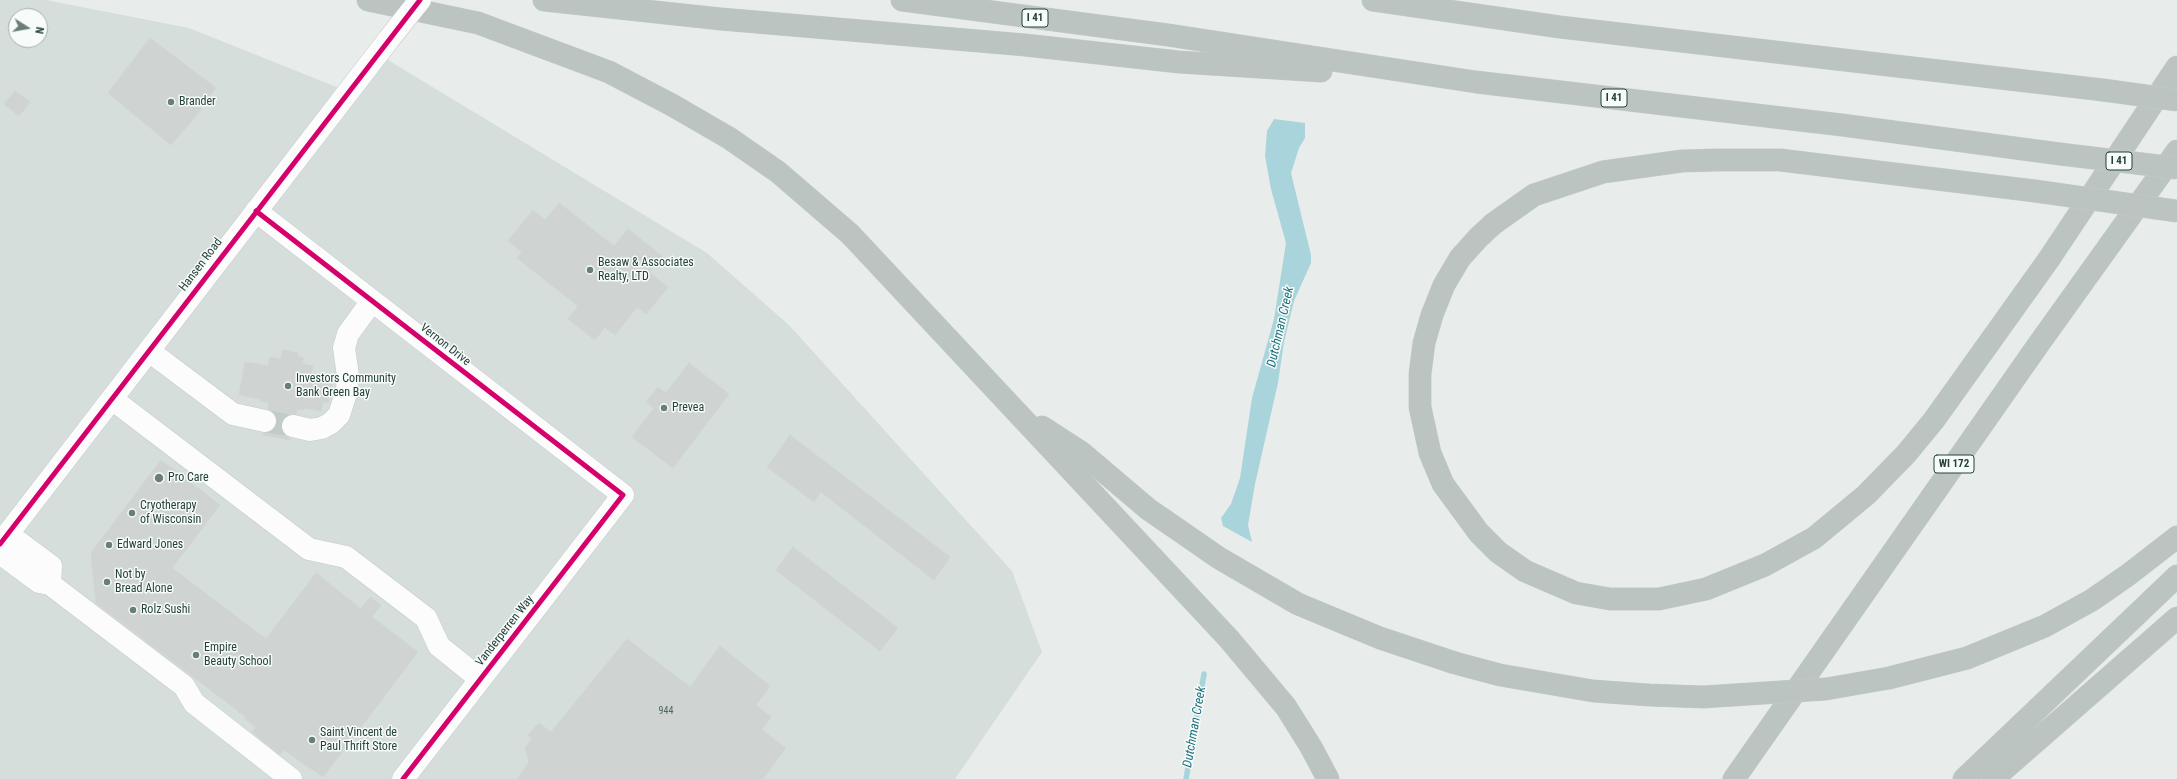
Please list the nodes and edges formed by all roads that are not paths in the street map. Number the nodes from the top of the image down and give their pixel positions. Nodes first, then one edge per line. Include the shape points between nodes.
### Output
1 (368, 0) edge
2 (420, 0) edge
3 (544, 0) edge
4 (902, 0) edge
5 (1373, 0) edge
6 (2177, 67) edge
7 (1476, 82) junction
8 (2177, 100) edge
9 (2177, 151) edge
10 (2177, 168) edge
11 (256, 211) junction
12 (2177, 211) edge
13 (372, 301) junction
14 (149, 351) junction
15 (112, 399) junction
16 (1012, 408) junction
17 (265, 421) tunnel mouth
18 (293, 426) tunnel mouth
19 (623, 495) joint
20 (2177, 536) edge
21 (3, 544) edge
22 (2177, 576) edge
23 (2177, 618) edge
24 (480, 679) junction
25 (291, 779) edge
26 (403, 779) edge
27 (1328, 779) edge
28 (1734, 779) edge
29 (1964, 779) edge
30 (1993, 779) edge

1 - 16 highway via 478,23 557,52 609,72 729,138 778,172 850,234
2 - 11 street, Hansen Road, bridge
3 - 7 highway via 1179,62
4 - 7 highway, I 41 via 1168,35
5 - 8 highway, bridge via 1560,27
6 - 12 highway, bridge via 2049,259 1934,420 1906,454 1866,495 1814,538 1765,565 1706,589 1659,599 1610,599 1576,593 1525,571 1498,552 1479,533 1443,484 1430,453 1420,407 1420,374 1424,343 1444,285 1460,258 1493,224 1534,195 1603,172 1682,161 1780,160 2035,191
7 - 10 highway, I 41, bridge
9 - 28 highway, WI 172
11 - 13 street, Vernon Drive
11 - 14 street, Hansen Road
13 - 18 street via 348,334 344,348 347,390 339,415 332,423 322,428 310,430
13 - 19 street, Vernon Drive
14 - 15 street, Hansen Road
14 - 17 street via 233,414
15 - 21 street, Hansen Road
15 - 24 street via 309,549 346,557 426,618 438,646
16 - 20 highway, bridge via 1082,454 1180,532 1298,604 1380,638 1455,663 1500,675 1593,691 1703,697 1826,689 1889,678 1967,658 2045,626 2092,600
16 - 27 highway via 1229,639 1286,707
19 - 24 street, Vanderperren Way
21 - 25 street via 50,566 50,584 184,686 194,703
22 - 29 highway
23 - 30 highway
24 - 26 street, Vanderperren Way

